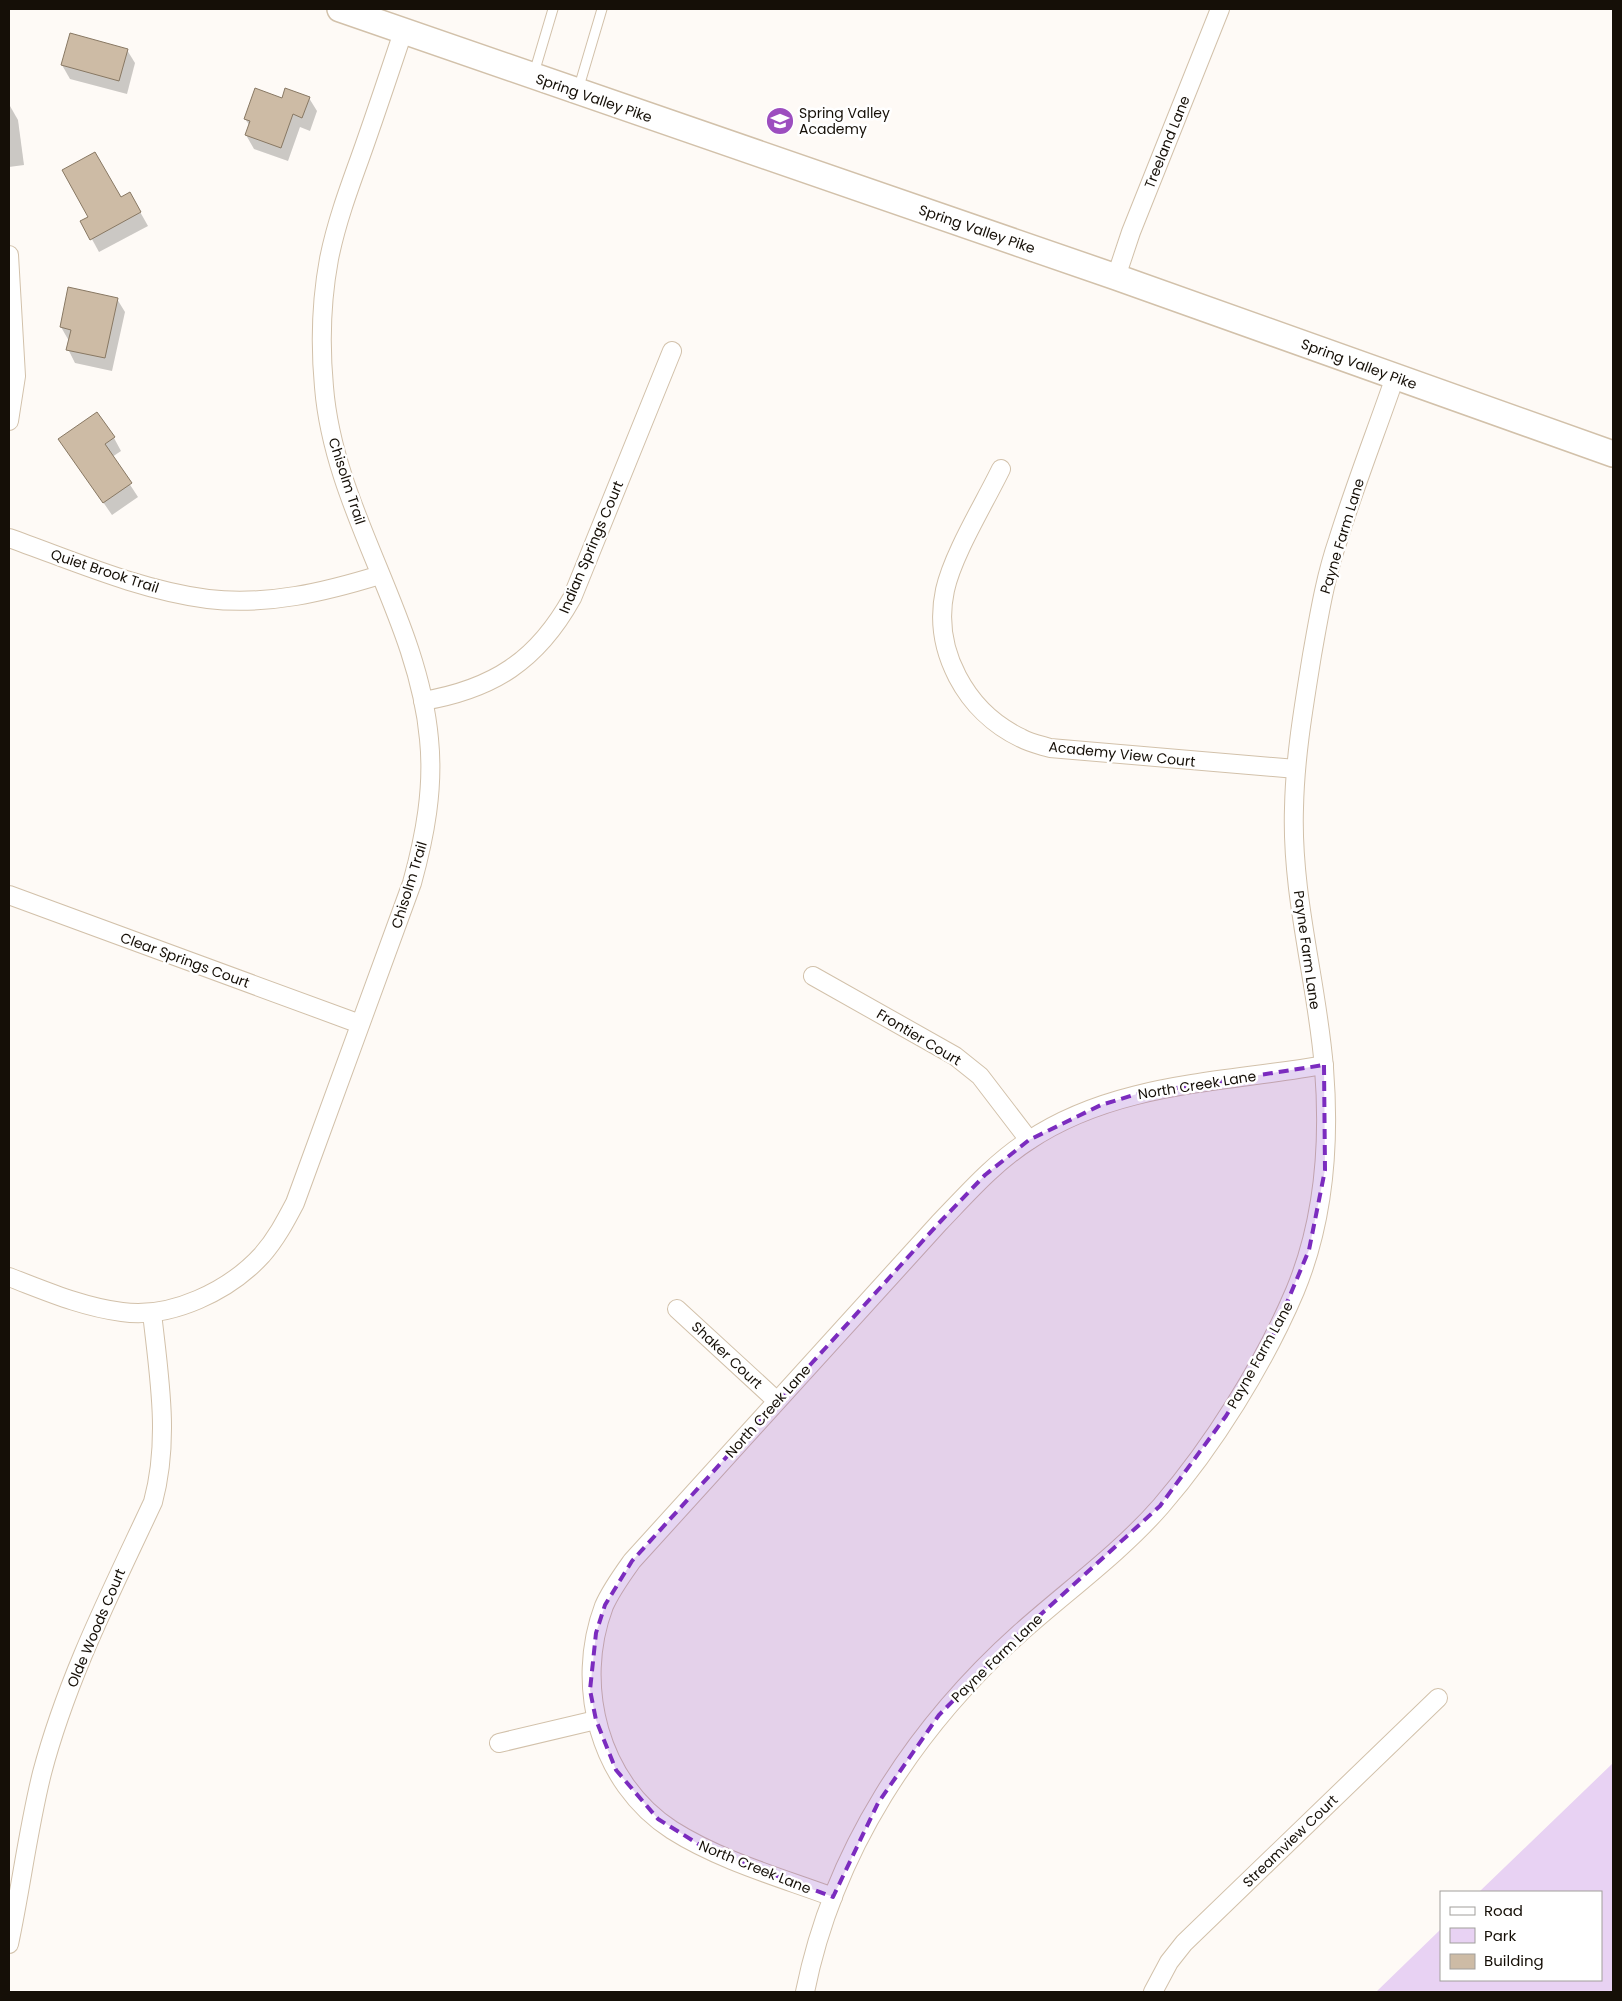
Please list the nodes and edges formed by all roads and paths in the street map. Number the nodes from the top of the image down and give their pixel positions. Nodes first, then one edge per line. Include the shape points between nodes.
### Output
1 (340, 9) edge
2 (553, 9) edge
3 (602, 9) edge
4 (1220, 9) edge
5 (403, 32) junction
6 (533, 77) junction
7 (577, 92) junction
8 (9, 255) edge
9 (1116, 277) junction
10 (672, 351) dead end
11 (1395, 378) junction
12 (9, 421) edge
13 (1613, 454) edge
14 (1001, 469) dead end
15 (9, 538) edge
16 (380, 575) junction
17 (423, 701) junction
18 (1296, 769) junction
19 (9, 895) edge
20 (812, 976) dead end
21 (360, 1024) junction
22 (1324, 1065) junction
23 (1029, 1140) junction
24 (9, 1277) edge
25 (677, 1309) dead end
26 (152, 1313) junction
27 (777, 1401) junction
28 (1438, 1698) dead end
29 (596, 1720) junction
30 (499, 1743) dead end
31 (833, 1897) junction
32 (9, 1944) edge
33 (805, 1992) edge
34 (1152, 1992) edge

1 - 5 street, Spring Valley Pike
2 - 6 lane
3 - 7 lane
4 - 9 street, Treeland Lane
5 - 6 street, Spring Valley Pike
5 - 16 street, Chisolm Trail via 340,217 326,277 321,336 324,390 332,438 344,480
6 - 7 street, Spring Valley Pike
7 - 9 street, Spring Valley Pike
8 - 12 street via 16,376
9 - 11 street, Spring Valley Pike
10 - 17 street, Indian Springs Court via 561,618 541,643 500,677 452,696
11 - 13 street, Spring Valley Pike
11 - 18 street, Payne Farm Lane via 1337,541 1323,591
14 - 18 street, Academy View Court via 952,569 943,613 944,636 956,676 983,712 1022,739 1050,748
15 - 16 street, Quiet Brook Trail via 122,579 209,599 296,597
16 - 17 street, Chisolm Trail via 407,644
17 - 21 street, Chisolm Trail via 431,775 423,843 412,883
18 - 22 street, Payne Farm Lane via 1293,811 1300,917
19 - 21 street, Clear Springs Court
20 - 23 street, Frontier Court via 955,1056 980,1076
21 - 26 street, Chisolm Trail via 295,1203 283,1227 262,1255 226,1285 199,1298
22 - 23 street, North Creek Lane via 1137,1094 1101,1105
22 - 31 street, Payne Farm Lane via 1327,1127 1319,1211 1295,1290 1270,1343 1198,1459 1155,1512 975,1675 939,1715 878,1803 845,1866
23 - 27 street, North Creek Lane via 978,1182
24 - 26 street, Chisolm Trail via 88,1306 123,1313
25 - 27 street, Shaker Court
26 - 32 street, Olde Woods Court via 162,1406 159,1480 153,1502 79,1663 59,1718 42,1773
27 - 29 street, North Creek Lane via 632,1561 614,1587 604,1605 590,1668 590,1690
28 - 34 street, Streamview Court via 1184,1943
29 - 30 street
29 - 31 street, North Creek Lane via 616,1770 636,1799 672,1830 708,1850
31 - 33 street, Payne Farm Lane

